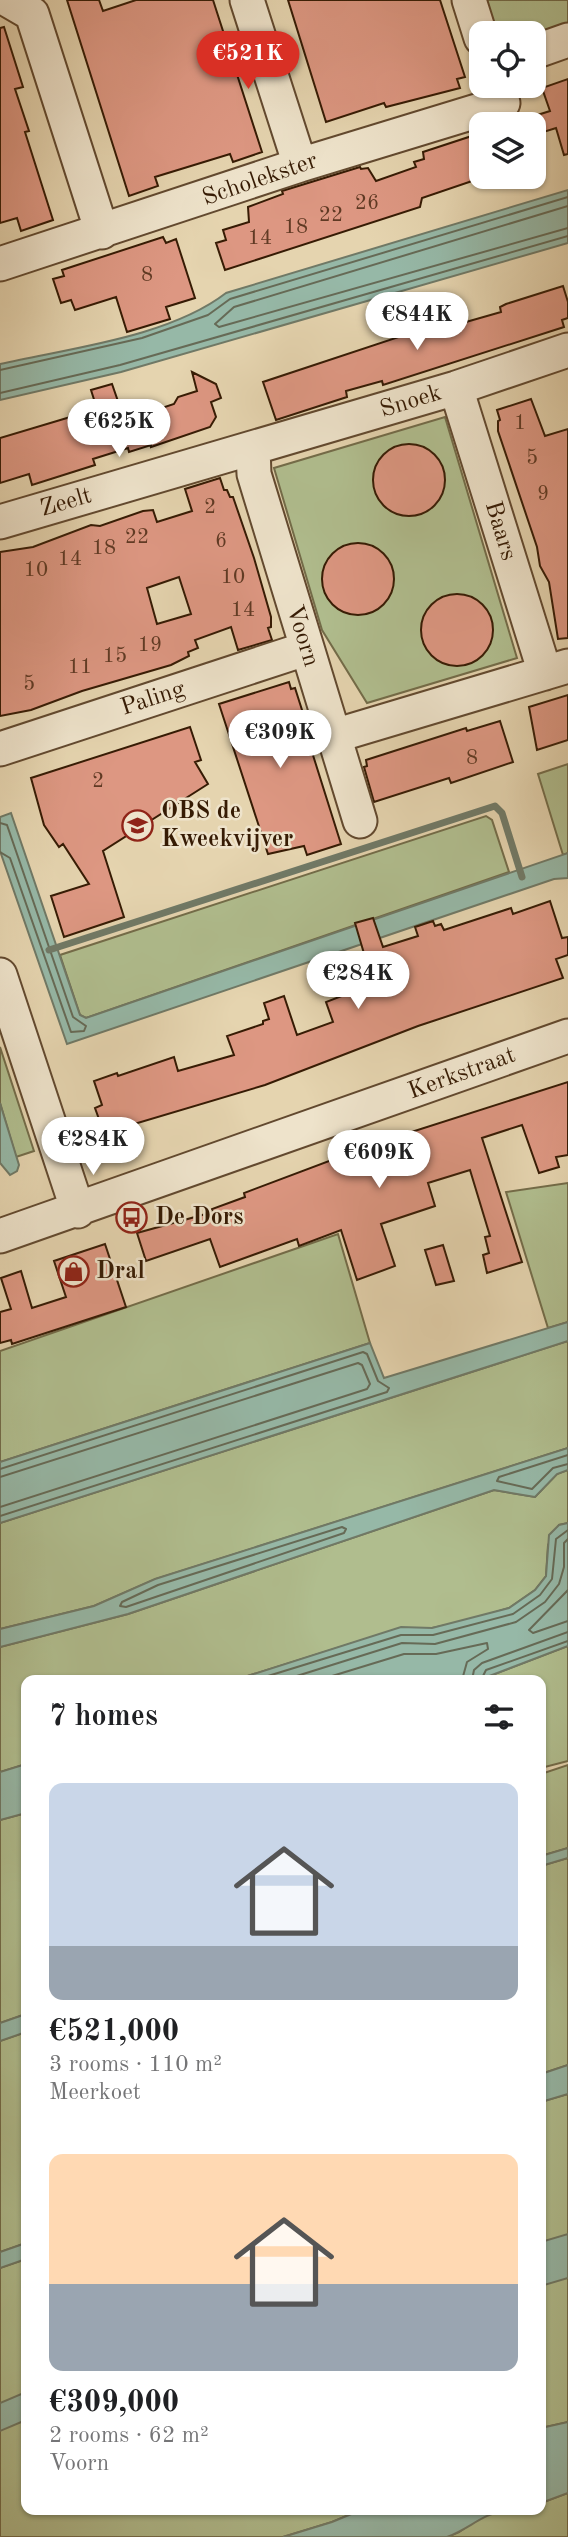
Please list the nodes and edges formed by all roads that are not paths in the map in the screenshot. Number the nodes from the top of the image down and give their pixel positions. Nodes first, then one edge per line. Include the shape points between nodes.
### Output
1 (8, 0) edge
2 (247, 0) edge
3 (469, 0) edge
4 (476, 21) edge
5 (568, 40) edge
6 (546, 47) edge
7 (501, 98) edge
8 (300, 165) junction
9 (102, 232) junction
10 (0, 264) edge
11 (568, 350) edge
12 (456, 388) junction
13 (253, 449) junction
14 (0, 522) edge
15 (305, 649) junction
16 (556, 669) edge
17 (334, 736) junction
18 (0, 749) edge
19 (360, 821) dead end
20 (0, 975) edge
21 (568, 1037) edge
22 (78, 1211) junction
23 (0, 1236) edge

1 - 9 street via 32,14
2 - 8 street
3 - 4 street
5 - 6 street
7 - 8 street, Scholekster via 503,103
8 - 9 street, Scholekster
9 - 10 street, Scholekster
11 - 12 street, Snoek
12 - 13 street, Snoek
12 - 16 street, Baars
13 - 14 street, Zeelt
13 - 15 street, Voorn via 254,474
15 - 17 street, Voorn
15 - 18 street, Paling
16 - 17 street
17 - 19 street, Voorn
20 - 22 street
21 - 22 street, Kerkstraat
22 - 23 street, Kerkstraat

